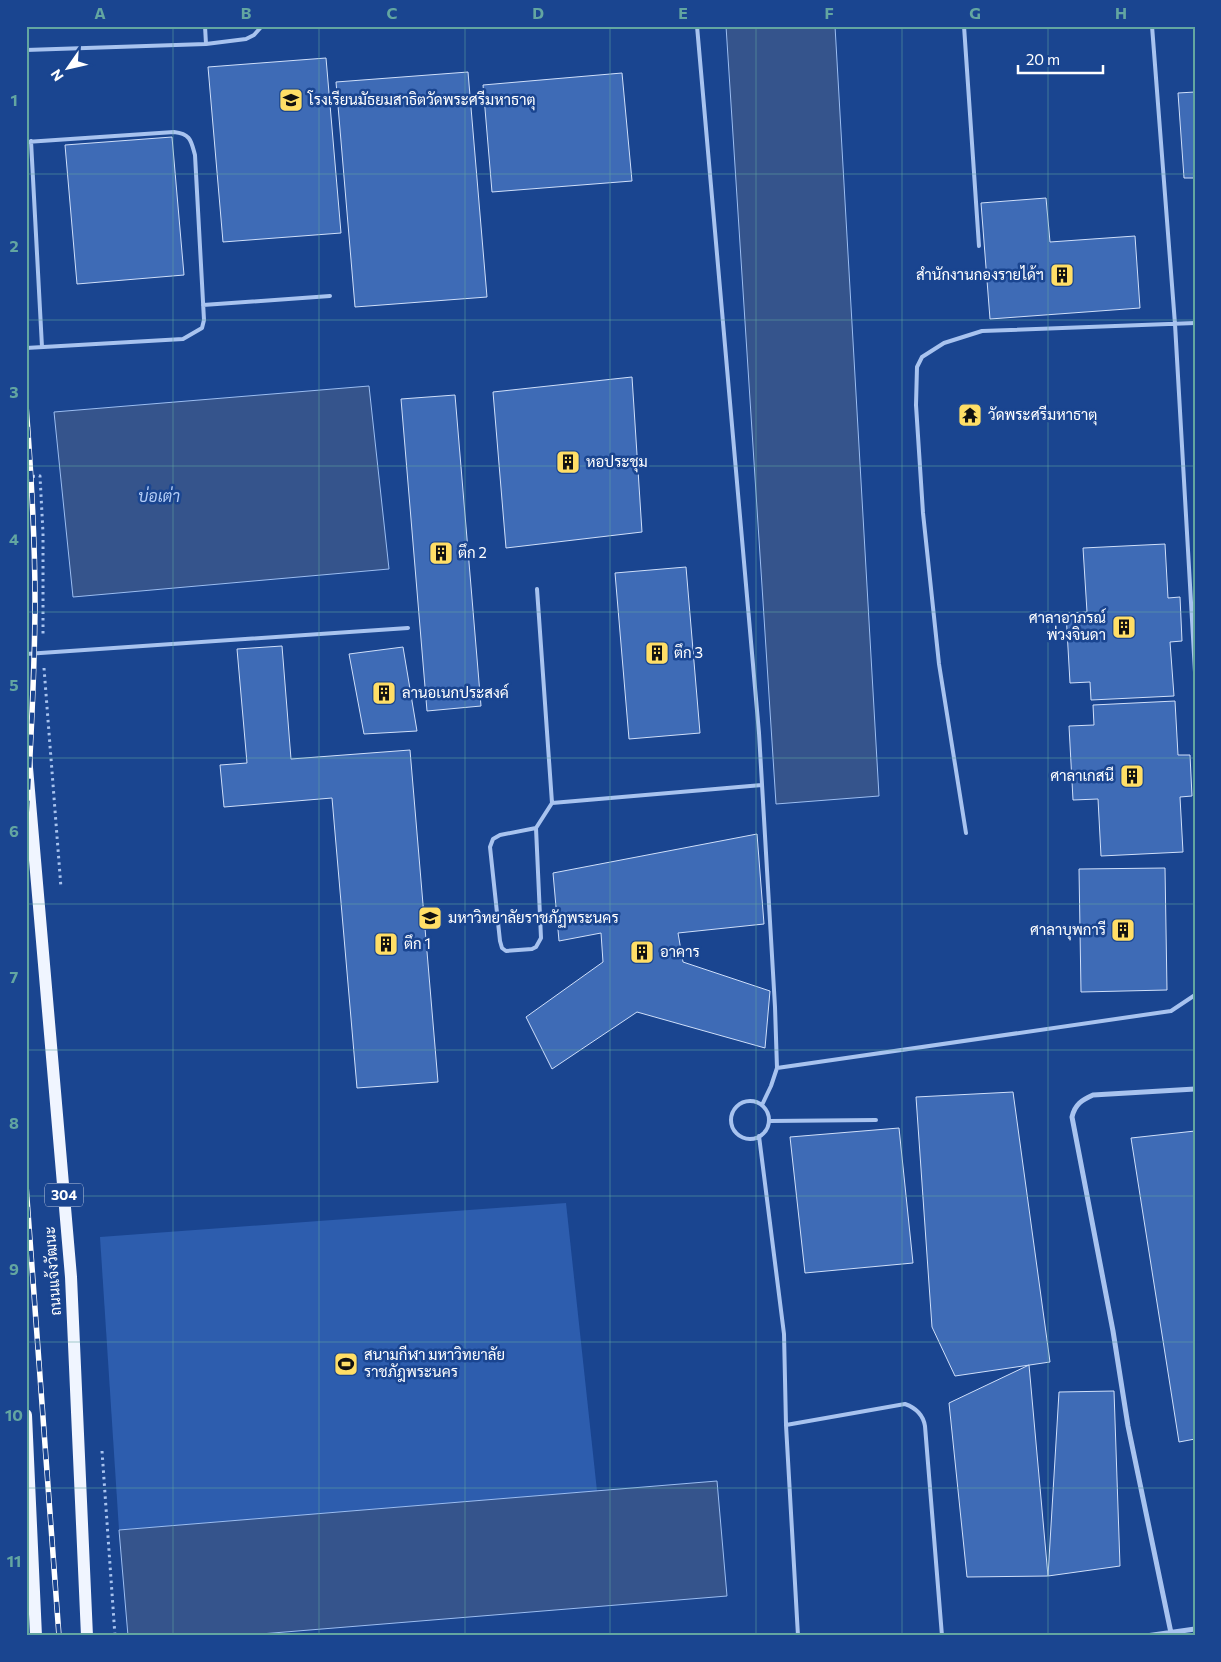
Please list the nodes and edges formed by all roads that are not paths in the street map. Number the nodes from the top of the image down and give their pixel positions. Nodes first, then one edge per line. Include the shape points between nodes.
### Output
1 (204, 26) edge
2 (262, 26) edge
3 (697, 26) edge
4 (964, 26) edge
5 (1152, 26) edge
6 (206, 44) junction
7 (26, 50) edge
8 (29, 142) edge
9 (979, 246) dead end
10 (330, 296) dead end
11 (204, 305) junction
12 (1195, 323) edge
13 (1175, 324) junction
14 (42, 347) junction
15 (26, 348) edge
16 (536, 590) dead end
17 (408, 628) dead end
18 (26, 654) edge
19 (1195, 672) edge
20 (26, 756) edge
21 (762, 785) junction
22 (552, 803) junction
23 (536, 828) junction
24 (966, 833) dead end
25 (1195, 995) edge
26 (777, 1068) junction
27 (1195, 1089) edge
28 (762, 1104) junction
29 (876, 1120) dead end
30 (769, 1121) junction
31 (759, 1136) junction
32 (26, 1415) edge
33 (786, 1425) junction
34 (1195, 1629) edge
35 (1171, 1633) junction
36 (36, 1636) edge
37 (87, 1636) edge
38 (798, 1636) edge
39 (942, 1636) edge
40 (1146, 1636) edge

1 - 6 lane
2 - 6 lane via 246,39
3 - 21 lane
4 - 9 lane
5 - 13 lane
6 - 7 lane
8 - 11 lane via 184,133 190,139 195,155
8 - 14 lane
10 - 11 lane
11 - 14 lane via 202,328 183,339
12 - 13 lane
13 - 19 lane
13 - 24 lane via 982,331 944,343 922,357 917,367 916,405 924,522 939,664
14 - 15 lane
16 - 22 lane
17 - 18 lane
20 - 37 main road, ถนนแจ้งวัฒนะ / 304 via 71,1277
21 - 22 lane
21 - 26 lane
22 - 23 lane
23 - 23 lane via 542,938 532,949 506,951 500,941 490,847 500,834
25 - 26 lane via 1171,1011
26 - 28 lane
27 - 35 street via 1093,1095 1074,1108 1072,1117 1128,1426
28 - 30 lane
28 - 31 lane via 750,1100 739,1104 731,1120 740,1136
29 - 30 lane
30 - 31 lane
31 - 33 lane via 784,1334
32 - 36 main road
33 - 38 lane
33 - 39 lane via 905,1404 919,1412 925,1426
34 - 35 street
35 - 40 street

